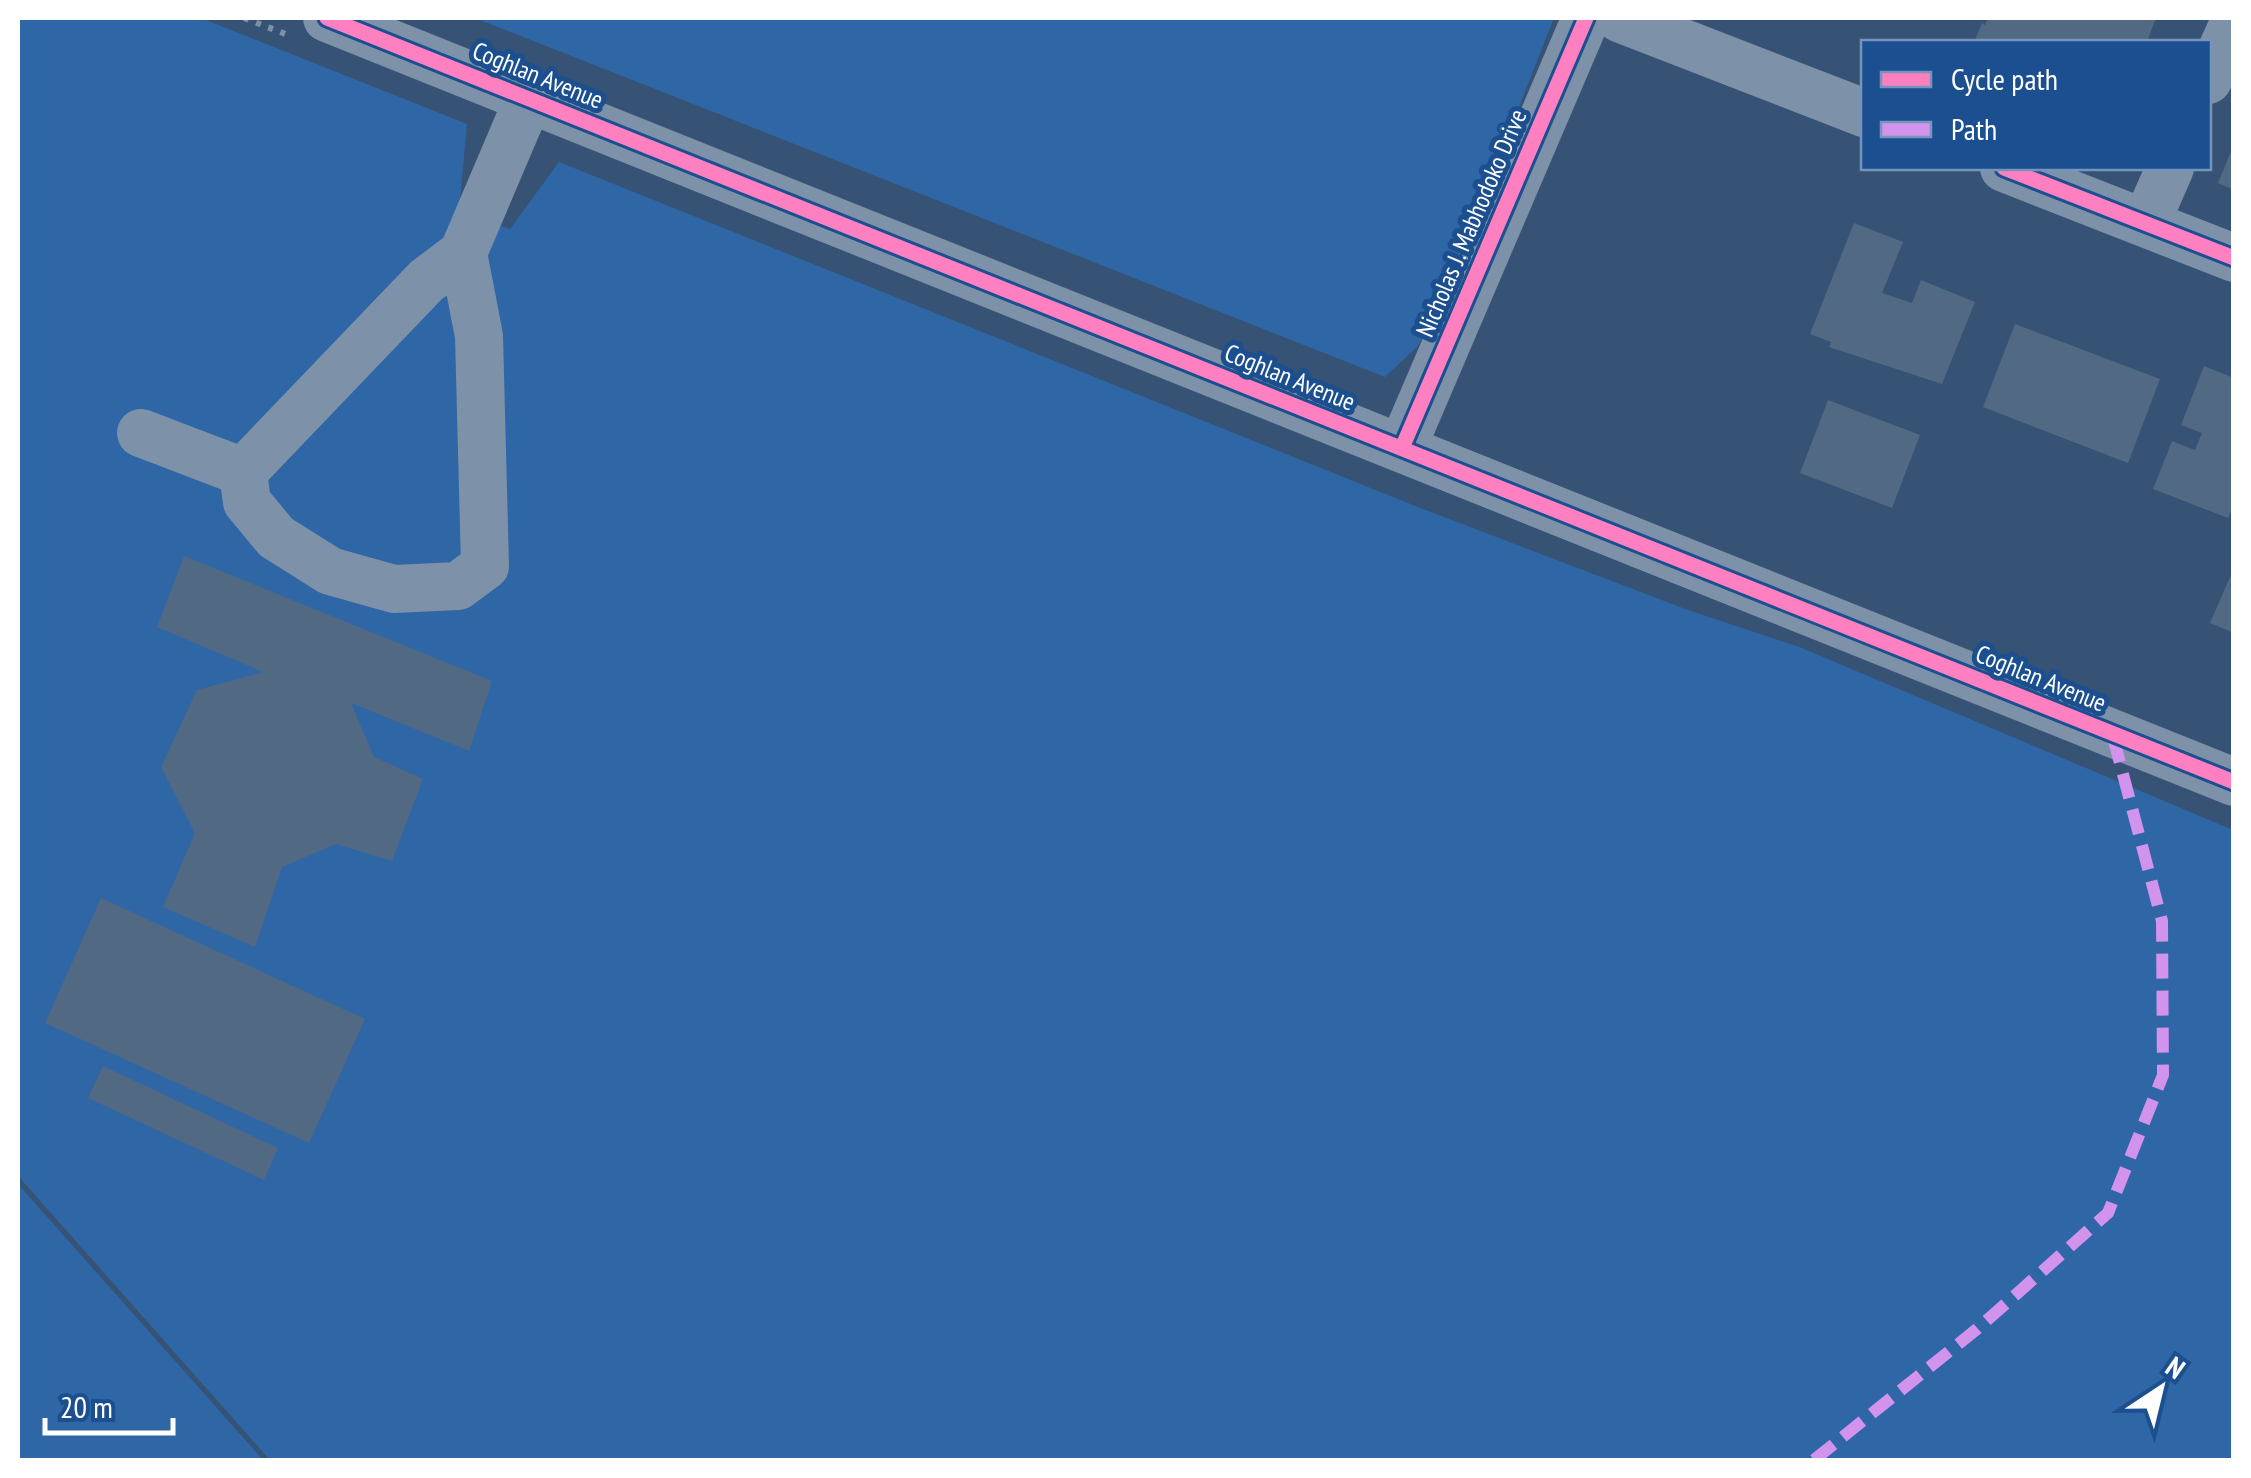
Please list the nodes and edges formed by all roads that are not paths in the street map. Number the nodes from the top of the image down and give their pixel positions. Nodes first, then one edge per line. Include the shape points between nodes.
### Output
1 (327, 18) edge
2 (1586, 18) edge
3 (1619, 18) edge
4 (2234, 23) edge
5 (2211, 73) edge
6 (529, 98) junction
7 (1861, 112) edge
8 (2009, 170) edge
9 (2169, 170) edge
10 (2146, 223) junction
11 (463, 253) junction
12 (2234, 258) edge
13 (141, 433) dead end
14 (1402, 448) junction
15 (243, 472) junction
16 (2234, 782) edge

1 - 6 street, Coghlan Avenue
2 - 14 street, Nicholas J. Mabhodoko Drive
3 - 7 street
4 - 5 street
6 - 11 street
6 - 14 street, Coghlan Avenue
8 - 10 street
9 - 10 street
10 - 12 street
11 - 15 street via 426,281
11 - 15 street via 479,336 486,566 458,586 426,588 394,589 330,571 276,537 246,502
13 - 15 street
14 - 16 street, Coghlan Avenue

